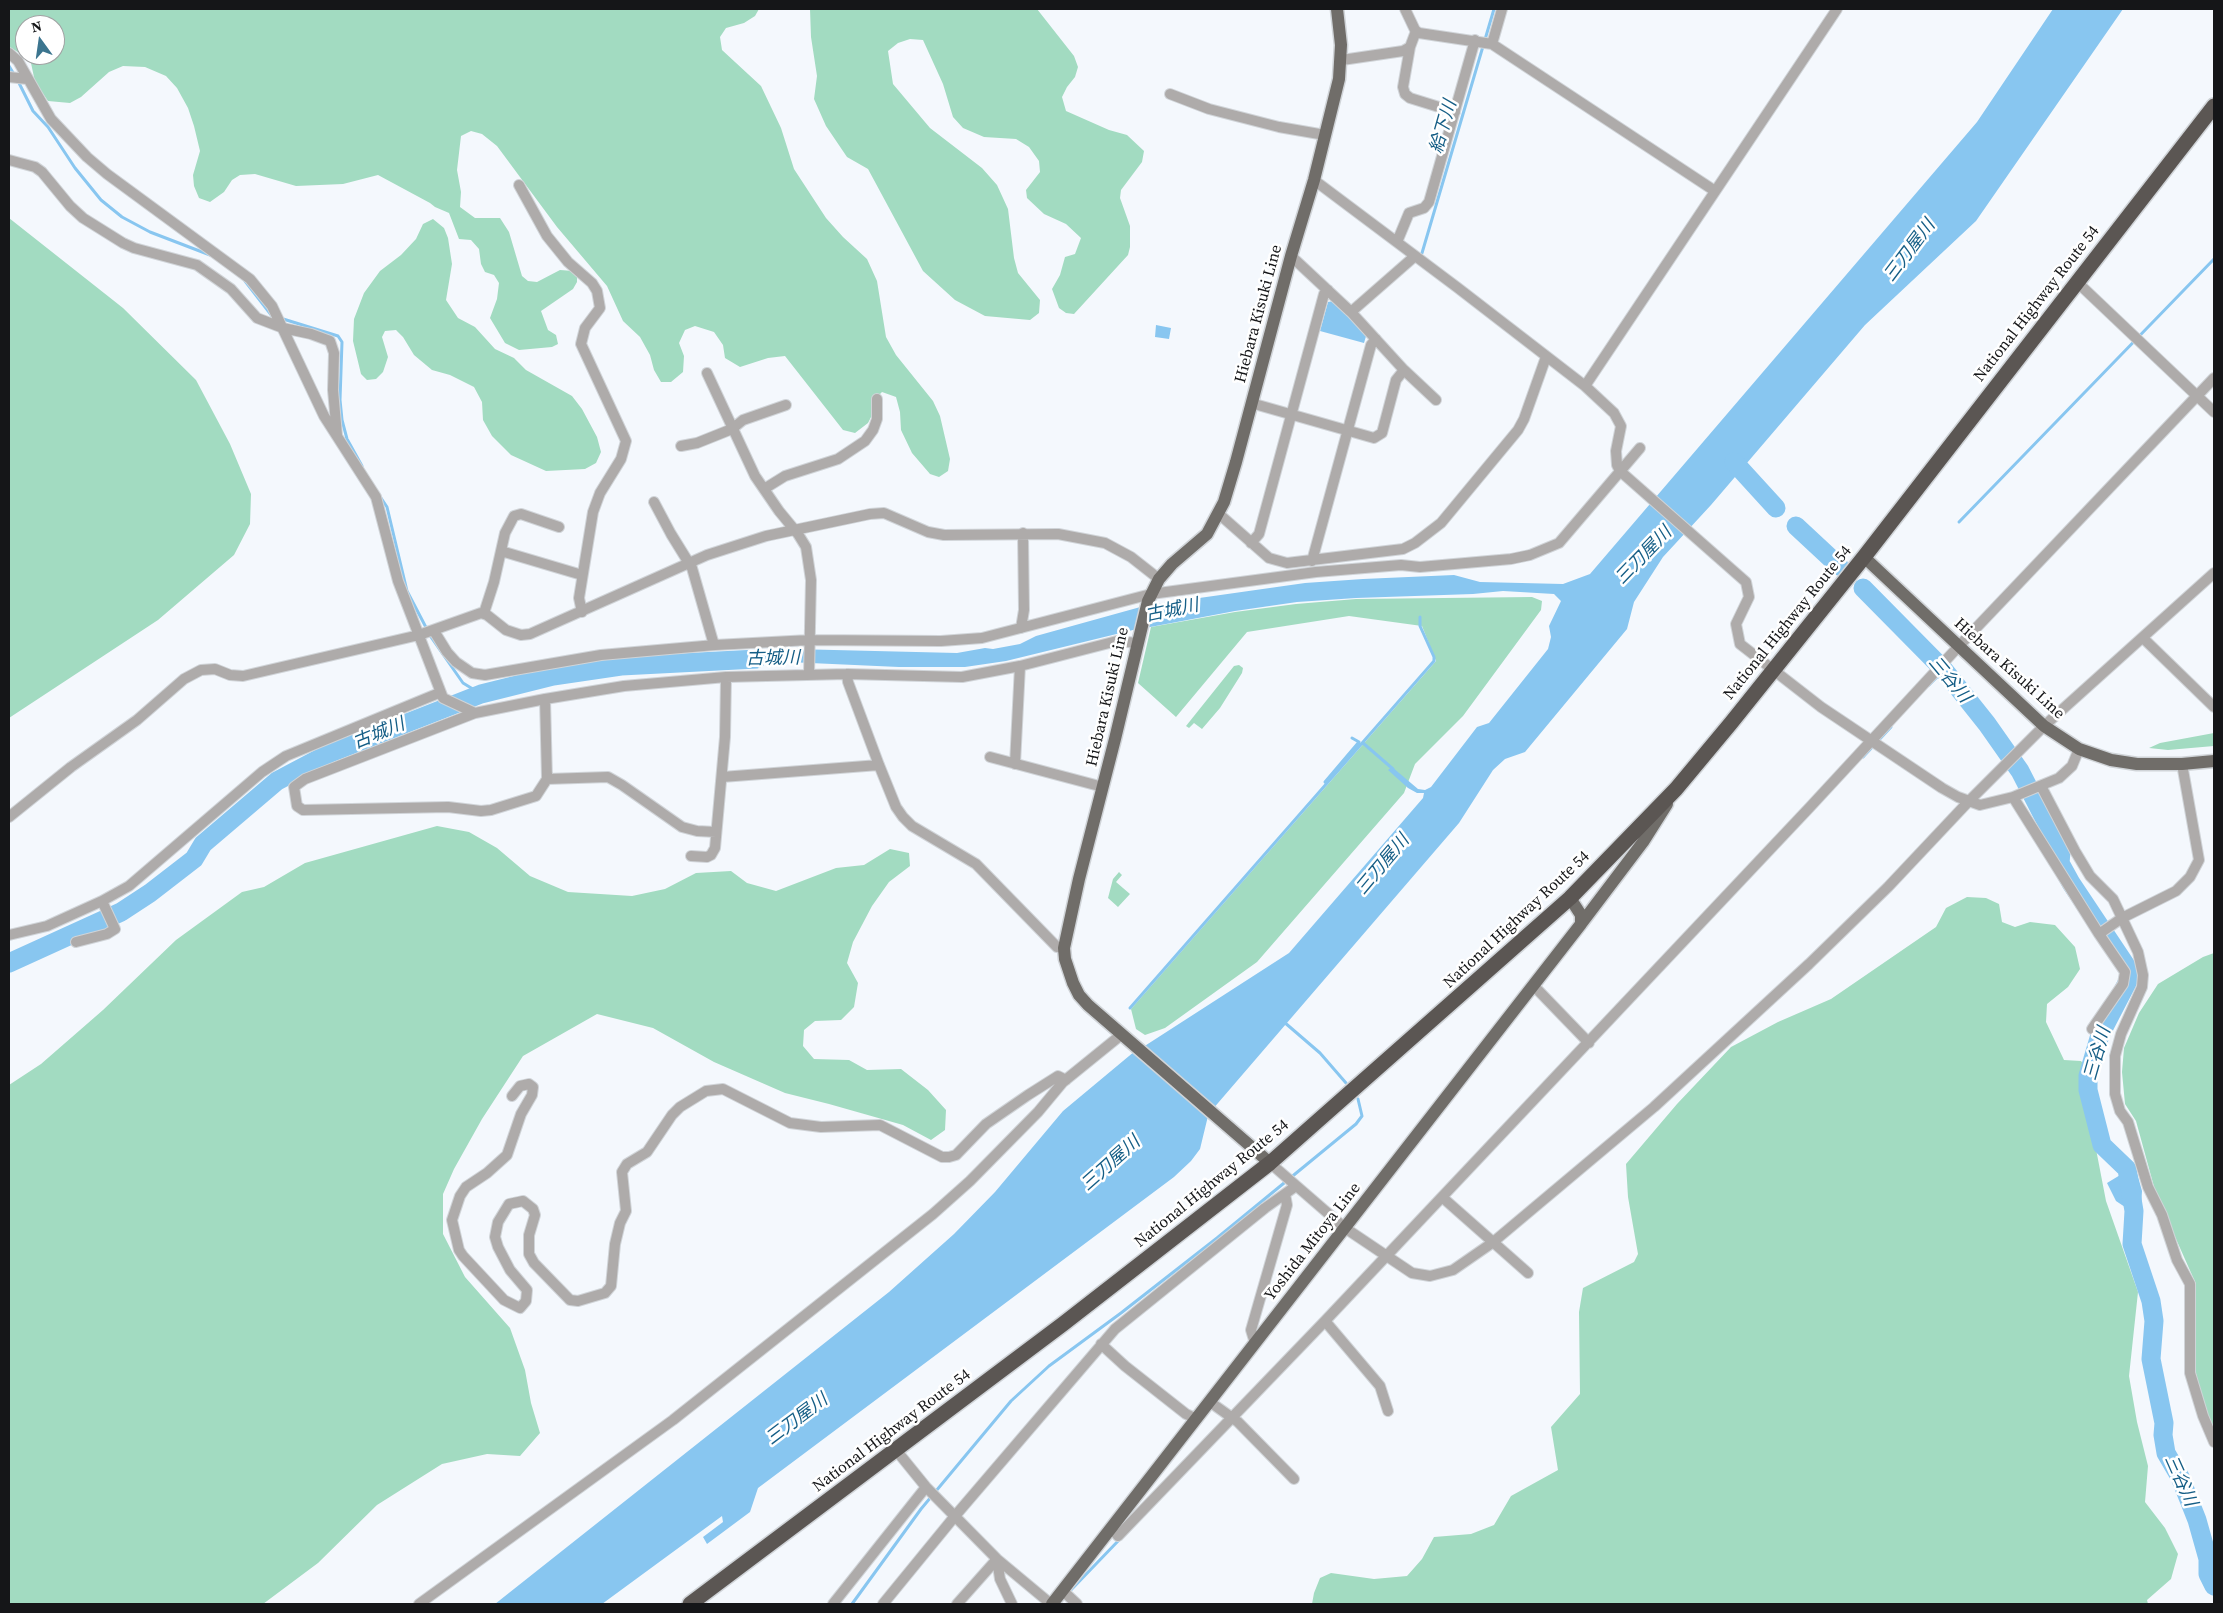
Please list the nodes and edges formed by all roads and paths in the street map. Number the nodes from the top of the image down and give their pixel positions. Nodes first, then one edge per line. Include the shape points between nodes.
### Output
1 (1337, 9) edge
2 (1405, 9) edge
3 (1502, 9) edge
4 (1837, 9) edge
5 (1416, 31) junction
6 (1483, 42) junction
7 (1410, 47) junction
8 (9, 53) edge
9 (1342, 60) junction
10 (9, 77) edge
11 (27, 79) junction
12 (1170, 94) dead end
13 (2214, 106) edge
14 (1455, 112) junction
15 (1325, 135) junction
16 (9, 160) edge
17 (1314, 180) junction
18 (519, 185) dead end
19 (1715, 191) junction
20 (1397, 242) junction
21 (1291, 256) junction
22 (1415, 256) junction
23 (2077, 282) junction
24 (1328, 290) junction
25 (1351, 312) junction
26 (282, 326) junction
27 (1376, 340) junction
28 (1546, 357) junction
29 (1404, 370) junction
30 (707, 373) dead end
31 (2214, 378) edge
32 (1585, 386) junction
33 (2197, 395) junction
34 (877, 399) dead end
35 (1436, 400) dead end
36 (1251, 403) junction
37 (786, 405) dead end
38 (2214, 412) edge
39 (1291, 415) junction
40 (732, 429) junction
41 (1347, 431) junction
42 (337, 438) junction
43 (680, 446) dead end
44 (1640, 448) dead end
45 (1621, 472) junction
46 (764, 489) junction
47 (654, 502) dead end
48 (1219, 514) junction
49 (559, 527) dead end
50 (794, 530) junction
51 (1023, 533) junction
52 (1251, 543) junction
53 (500, 551) junction
54 (1864, 557) junction
55 (1312, 561) junction
56 (689, 563) junction
57 (2214, 573) edge
58 (582, 575) junction
59 (1159, 579) junction
60 (1149, 598) junction
61 (582, 612) junction
62 (484, 613) junction
63 (1020, 628) junction
64 (427, 633) junction
65 (1138, 638) junction
66 (2143, 638) junction
67 (810, 642) junction
68 (714, 645) junction
69 (1958, 647) junction
70 (1020, 666) junction
71 (1774, 670) junction
72 (809, 673) junction
73 (847, 674) junction
74 (726, 677) junction
75 (441, 696) junction
76 (545, 699) junction
77 (2214, 707) edge
78 (473, 713) junction
79 (2044, 726) junction
80 (1871, 739) junction
81 (2079, 749) junction
82 (990, 757) dead end
83 (2214, 761) edge
84 (879, 764) junction
85 (1015, 764) junction
86 (2182, 764) junction
87 (722, 777) junction
88 (547, 779) junction
89 (2041, 786) junction
90 (1103, 787) junction
91 (1676, 789) junction
92 (2013, 797) junction
93 (1969, 801) junction
94 (9, 817) edge
95 (716, 832) junction
96 (691, 856) dead end
97 (1570, 898) junction
98 (103, 903) junction
99 (2122, 918) junction
100 (1581, 924) junction
101 (2102, 932) junction
102 (9, 935) edge
103 (76, 942) dead end
104 (1064, 948) junction
105 (1532, 985) junction
106 (2092, 1030) dead end
107 (1123, 1037) junction
108 (1589, 1042) junction
109 (1066, 1080) junction
110 (512, 1096) dead end
111 (1270, 1163) junction
112 (1295, 1185) junction
113 (1285, 1194) junction
114 (1442, 1197) junction
115 (1345, 1228) junction
116 (1492, 1242) junction
117 (1389, 1258) junction
118 (1528, 1273) dead end
119 (1325, 1321) junction
120 (1101, 1344) junction
121 (1254, 1344) junction
122 (1210, 1402) junction
123 (1388, 1412) dead end
124 (1232, 1418) junction
125 (1197, 1419) junction
126 (2214, 1442) edge
127 (896, 1450) junction
128 (1294, 1479) dead end
129 (927, 1488) junction
130 (955, 1516) junction
131 (1111, 1528) junction
132 (997, 1559) junction
133 (1063, 1591) junction
134 (419, 1604) edge
135 (690, 1604) edge
136 (833, 1604) edge
137 (882, 1604) edge
138 (957, 1604) edge
139 (1012, 1604) edge
140 (1052, 1604) edge
141 (1077, 1604) edge

1 - 9 main road, Hiebara Kisuki Line
2 - 5 street
3 - 6 street
4 - 19 street
5 - 6 street
5 - 7 street
6 - 14 street
6 - 19 street
7 - 9 street via 1403,51
7 - 14 street via 1402,87 1405,94
8 - 11 street via 18,61
9 - 15 main road, Hiebara Kisuki Line
10 - 11 street
11 - 26 street via 51,119 87,157 250,279
12 - 15 street via 1209,109
13 - 23 highway, National Highway Route 54
14 - 20 street via 1429,202 1424,208 1409,212
15 - 17 main road, Hiebara Kisuki Line
16 - 26 street via 42,172 83,218 123,243 197,265 231,289 257,318
17 - 20 street
17 - 21 main road, Hiebara Kisuki Line
18 - 58 street via 547,236 597,291 600,308 585,328 580,344 626,441 621,459 595,503
19 - 32 street
20 - 22 street
21 - 24 street
21 - 36 main road, Hiebara Kisuki Line
22 - 25 street
22 - 28 street
23 - 33 street
23 - 54 highway, National Highway Route 54
24 - 25 street
24 - 39 street via 1324,294
25 - 27 street
26 - 42 street via 313,395
26 - 42 street via 326,339 332,345
27 - 29 street
27 - 41 street via 1371,345
28 - 32 street
28 - 55 street via 1518,430 1431,532 1403,549
29 - 35 street
29 - 41 street via 1396,380 1380,435 1374,438
30 - 40 street
31 - 33 street
32 - 45 street via 1620,421 1616,459
33 - 38 street
33 - 69 street
34 - 46 street via 874,430 865,441 838,459 784,476
36 - 39 street
36 - 48 main road, Hiebara Kisuki Line
37 - 40 street via 743,420
39 - 41 street
39 - 52 street via 1258,534
40 - 43 street
40 - 46 street
41 - 55 street
42 - 64 street via 376,497 398,581
44 - 45 street
45 - 60 street via 1559,543 1530,555 1316,572
45 - 71 street via 1744,579 1749,596 1736,624 1738,639 1744,649
46 - 50 street
47 - 56 street
48 - 52 street
48 - 59 main road, Hiebara Kisuki Line via 1207,534
49 - 53 street via 516,514 508,523
50 - 51 street via 878,513 944,535
50 - 56 street via 766,536
50 - 67 street via 806,547 811,580
51 - 59 street via 1058,534 1105,544 1131,556
51 - 63 street via 1024,610
52 - 55 street via 1278,562
53 - 58 street
53 - 62 street
54 - 69 main road, Hiebara Kisuki Line
54 - 71 highway, National Highway Route 54
56 - 61 street
56 - 68 street
57 - 66 street
58 - 61 street via 579,598
59 - 60 main road, Hiebara Kisuki Line
60 - 63 street
60 - 65 main road, Hiebara Kisuki Line
61 - 62 street via 540,632 521,635 506,630
62 - 64 street
63 - 67 street via 982,638 941,641
64 - 68 street via 456,662 472,672 485,675 601,655
64 - 75 street
64 - 94 street via 243,676 208,669 192,673 137,720
65 - 70 street
65 - 90 main road, Hiebara Kisuki Line
66 - 77 street
66 - 79 street
67 - 68 street
67 - 72 street
69 - 79 main road, Hiebara Kisuki Line
69 - 80 street
70 - 73 street via 962,678
70 - 85 street
71 - 80 street via 1821,707
71 - 91 highway, National Highway Route 54
72 - 73 street
72 - 74 street
73 - 84 street
74 - 76 street via 624,686
74 - 87 street
75 - 78 street
75 - 98 street via 311,745 272,765 143,875
76 - 78 street
76 - 88 street
78 - 88 street via 305,779 294,787 297,806 304,810 448,807 491,810 536,796
79 - 81 main road, Hiebara Kisuki Line
79 - 93 street
80 - 93 street via 1942,788
80 - 108 street
81 - 86 main road, Hiebara Kisuki Line via 2129,763
81 - 89 street via 2065,774
82 - 85 street
83 - 86 main road, Hiebara Kisuki Line
84 - 87 street
84 - 104 street via 903,818 976,864 1057,947
85 - 90 street
86 - 99 street via 2197,865 2176,890
87 - 95 street
88 - 95 street via 608,777 682,827
89 - 92 street
89 - 99 street via 2090,876 2113,899
90 - 104 main road, Hiebara Kisuki Line
91 - 97 highway, National Highway Route 54
91 - 100 main road, Yoshida Mitoya Line via 1643,842
92 - 93 street via 1980,804
92 - 101 street
93 - 116 street via 1888,887 1795,977 1654,1107
95 - 96 street via 711,855
97 - 100 main road via 1581,915
97 - 111 highway, National Highway Route 54
98 - 102 street via 47,926
98 - 103 street via 115,930
99 - 101 street
99 - 126 street via 2138,952 2143,975 2142,987 2127,1018 2115,1056 2115,1094 2120,1111 2128,1122 2148,1187 2190,1284 2190,1373
100 - 105 main road, Yoshida Mitoya Line
101 - 106 street via 2125,972 2123,984
104 - 107 main road, Hiebara Kisuki Line via 1068,971 1079,995
105 - 108 street
105 - 115 main road, Yoshida Mitoya Line
107 - 109 street
107 - 111 main road, Hiebara Kisuki Line
108 - 114 street
109 - 110 street via 1058,1076 1028,1095 986,1124 956,1155 949,1157 942,1157 880,1125 820,1127 790,1122 723,1089 706,1091 680,1107 647,1152 622,1172 626,1211 615,1244 611,1286 605,1293 578,1301 570,1300 529,1254 528,1235 535,1214 533,1209 524,1201 509,1204 498,1222 495,1237 510,1270 527,1290 526,1301 520,1308 504,1300 463,1256 452,1220 466,1187 506,1155 533,1087 530,1084 520,1086
109 - 134 street via 970,1181 933,1214 673,1420
111 - 112 street
111 - 127 highway, National Highway Route 54
112 - 113 street
112 - 115 street
113 - 120 street via 1115,1329
113 - 121 street via 1286,1205 1251,1330
114 - 116 street
114 - 117 street
115 - 117 street
115 - 121 main road, Yoshida Mitoya Line
116 - 117 street via 1442,1275 1412,1273
116 - 118 street
117 - 119 street
119 - 123 street via 1380,1386
119 - 124 street
120 - 125 street via 1186,1414
120 - 130 street
121 - 122 main road, Yoshida Mitoya Line
122 - 124 street
122 - 125 main road, Yoshida Mitoya Line
124 - 128 street
124 - 131 street via 1118,1536
125 - 131 main road, Yoshida Mitoya Line
127 - 129 street
127 - 135 highway, National Highway Route 54
129 - 130 street
129 - 136 street
130 - 132 street
130 - 137 street
131 - 133 main road, Yoshida Mitoya Line
132 - 138 street
132 - 139 street via 1000,1579
132 - 140 street
133 - 140 main road, Yoshida Mitoya Line
133 - 141 street

